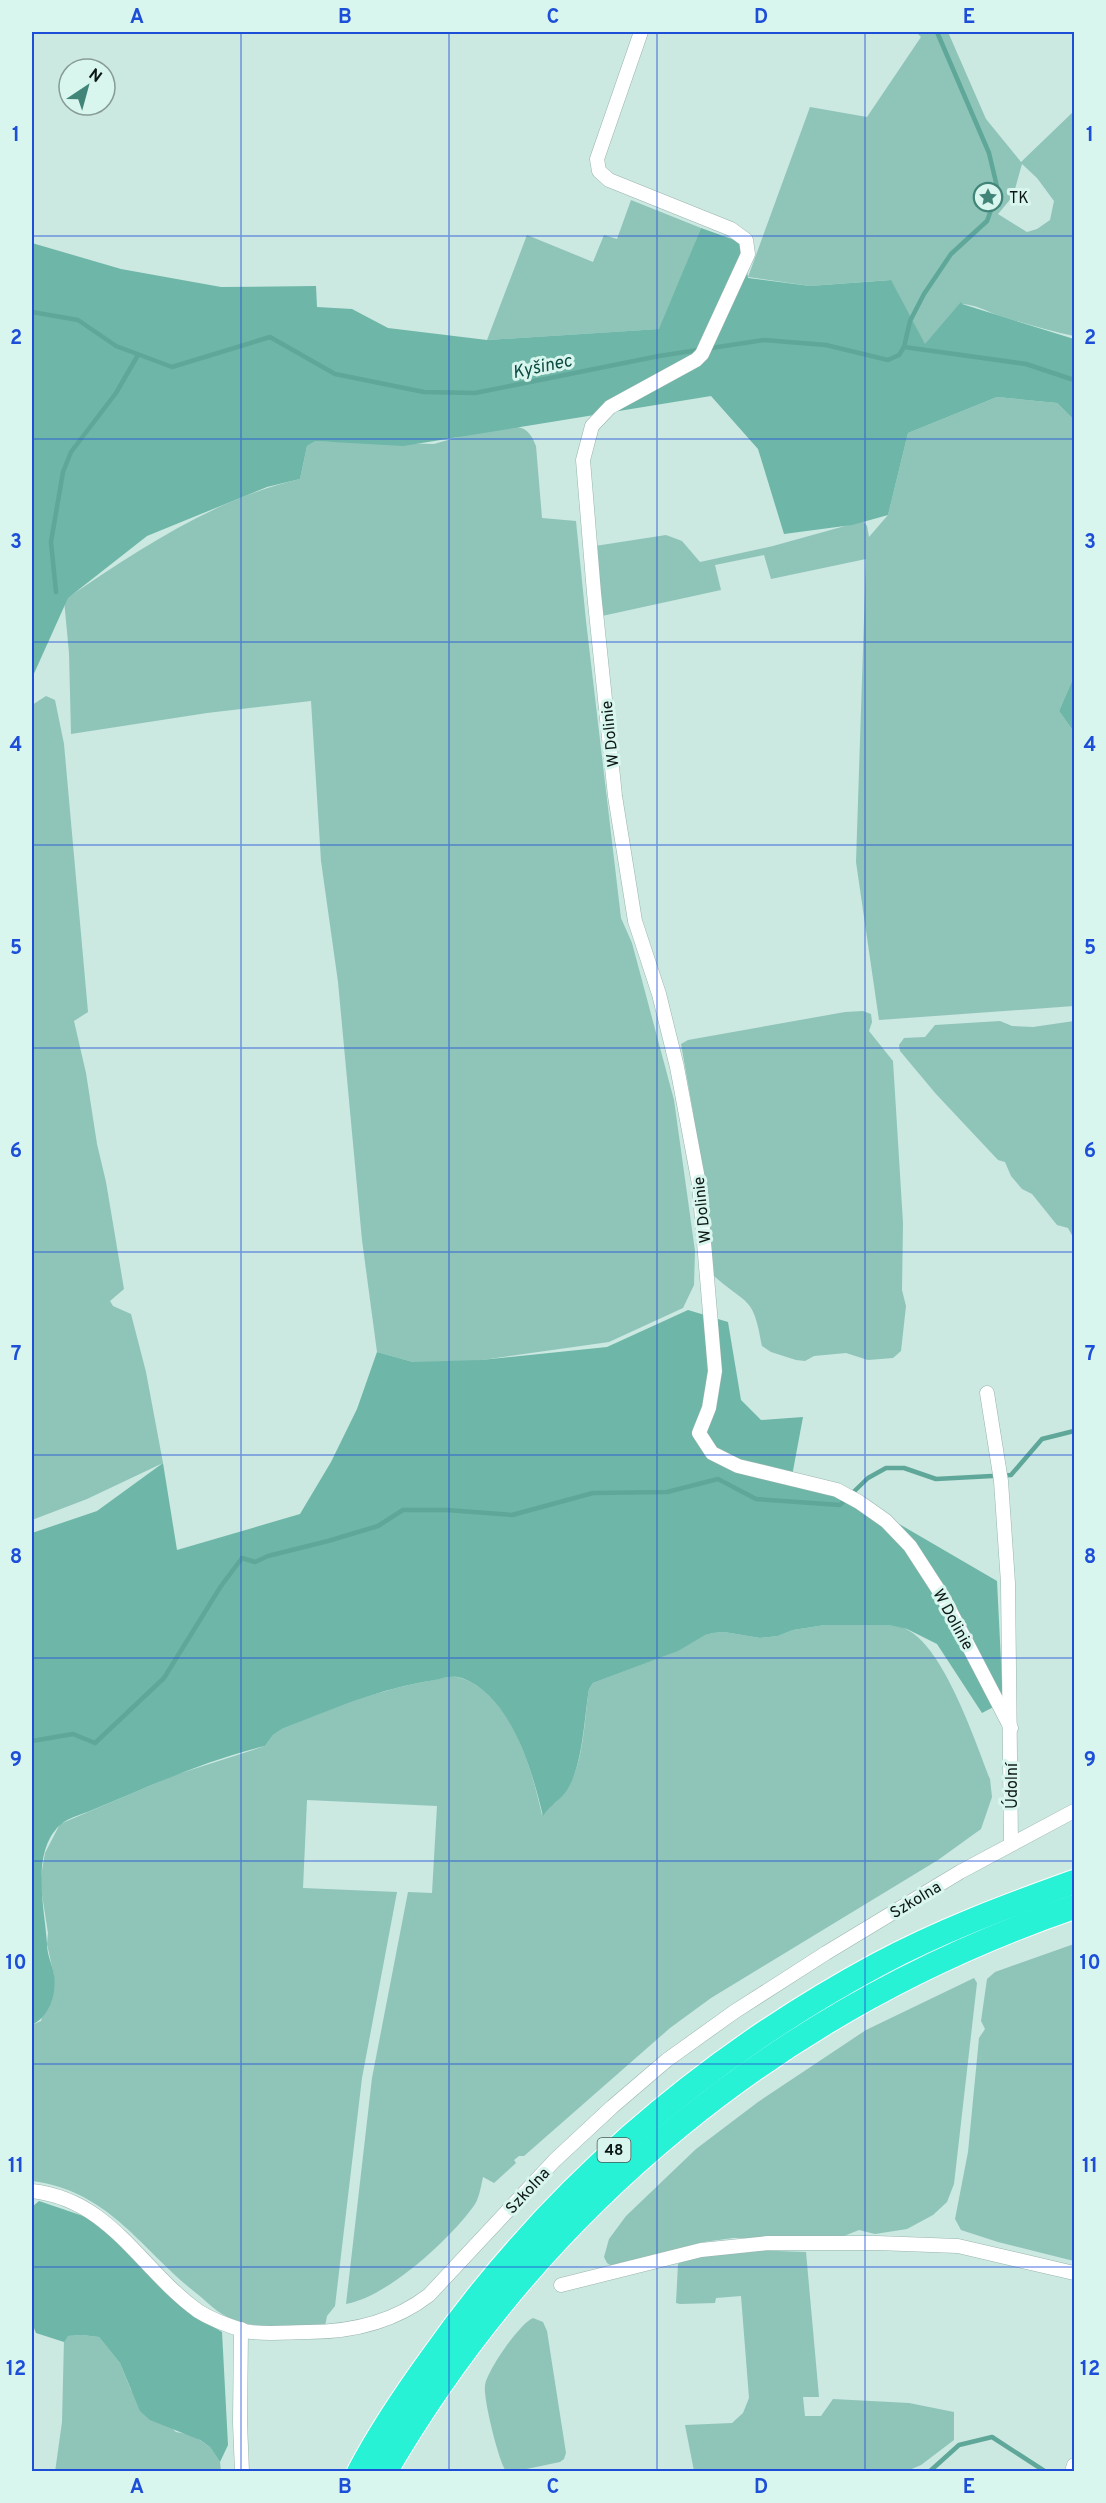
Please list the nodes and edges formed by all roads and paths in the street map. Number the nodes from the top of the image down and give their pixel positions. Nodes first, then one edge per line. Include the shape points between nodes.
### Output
1 (640, 32) edge
2 (987, 1393) dead end
3 (1011, 1728) junction
4 (1074, 1811) edge
5 (1011, 1843) junction
6 (1074, 1882) edge
7 (1074, 1907) edge
8 (32, 2191) edge
9 (1074, 2273) edge
10 (561, 2285) dead end
11 (241, 2329) junction
12 (1074, 2465) edge
13 (242, 2472) edge
14 (359, 2472) edge
15 (385, 2472) edge
16 (1072, 2472) edge

1 - 3 street, W Dolinie via 597,159 599,171 609,180 731,229 746,240 748,254 696,360 610,407 592,426 583,460 615,796 635,921 659,994 699,1184 715,1371 709,1408 699,1433 712,1453 738,1466 837,1490 886,1521 910,1546 943,1597
2 - 3 street via 1000,1476 1008,1583
3 - 5 street, Údolní
4 - 5 street, Szkolna
5 - 11 street, Szkolna via 826,1953 667,2060 555,2160 436,2288 414,2306 350,2329
6 - 14 highway, 48 via 966,1924 878,1965 756,2039 655,2114 559,2204 489,2281 405,2396
7 - 15 highway, 48 via 962,1950 863,2000 762,2063 669,2133 601,2195 517,2285 438,2387
8 - 11 street, Szkolna via 65,2198 93,2212 199,2312
9 - 10 street via 958,2246 768,2243 700,2250
11 - 13 street
12 - 16 street

